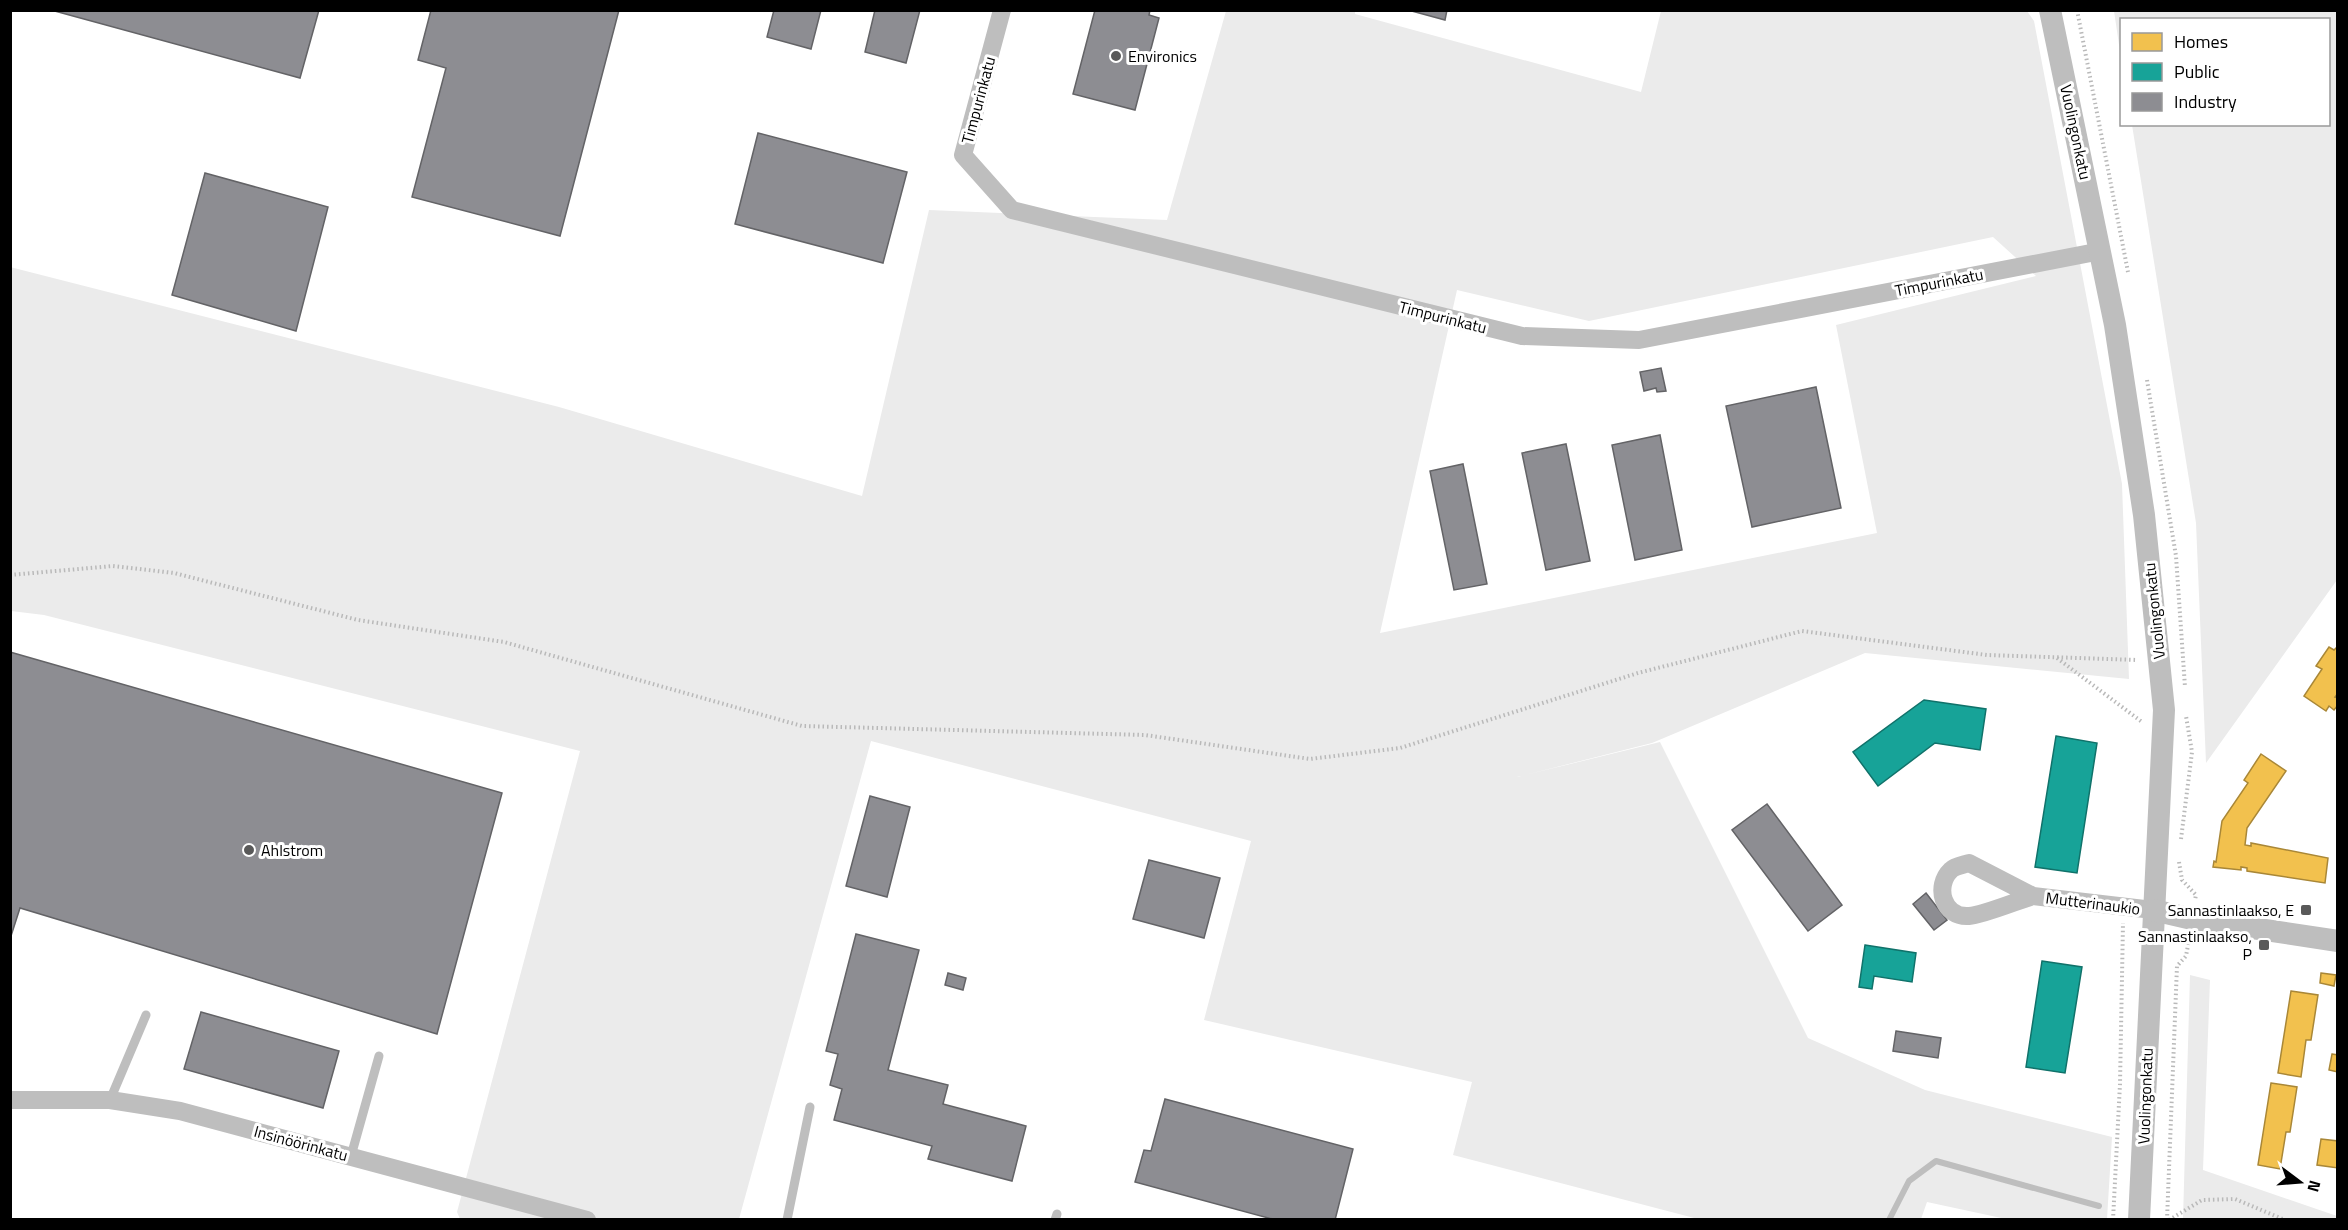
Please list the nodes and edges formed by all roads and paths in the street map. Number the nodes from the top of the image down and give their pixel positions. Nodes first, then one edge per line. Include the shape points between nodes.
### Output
1 (1002, 10) edge
2 (2050, 10) edge
3 (2101, 251) junction
4 (10, 575) edge
5 (2183, 655) dead end
6 (2057, 657) junction
7 (2159, 661) junction
8 (2163, 738) junction
9 (2033, 896) dead end
10 (2124, 907) junction
11 (2153, 910) junction
12 (2337, 941) edge
13 (146, 1015) dead end
14 (380, 1056) dead end
15 (10, 1100) edge
16 (110, 1100) junction
17 (810, 1107) dead end
18 (351, 1156) junction
19 (587, 1220) edge
20 (787, 1220) edge
21 (2113, 1220) edge
22 (2139, 1220) edge
23 (2169, 1220) edge
24 (2285, 1220) edge

1 - 3 street, Timpurinkatu via 963,155 1012,210 1522,336 1639,340
2 - 3 street, Vuolingonkatu
3 - 7 street, Vuolingonkatu via 2144,515
4 - 6 path via 113,566 174,573 358,620 504,642 802,726 1145,735 1310,759 1400,748 1638,673 1802,630 1987,655
5 - 7 path
6 - 7 path
6 - 8 path
7 - 8 street, Vuolingonkatu
8 - 11 street, Vuolingonkatu
9 - 10 street, Mutterinaukio
10 - 11 street, Mutterinaukio
10 - 21 path
11 - 12 street
11 - 22 street, Vuolingonkatu
13 - 16 lane
14 - 18 lane
15 - 16 street, Insinöörinkatu
16 - 18 street, Insinöörinkatu via 180,1111
17 - 20 lane
18 - 19 street, Insinöörinkatu
23 - 24 path via 2202,1200 2235,1199

